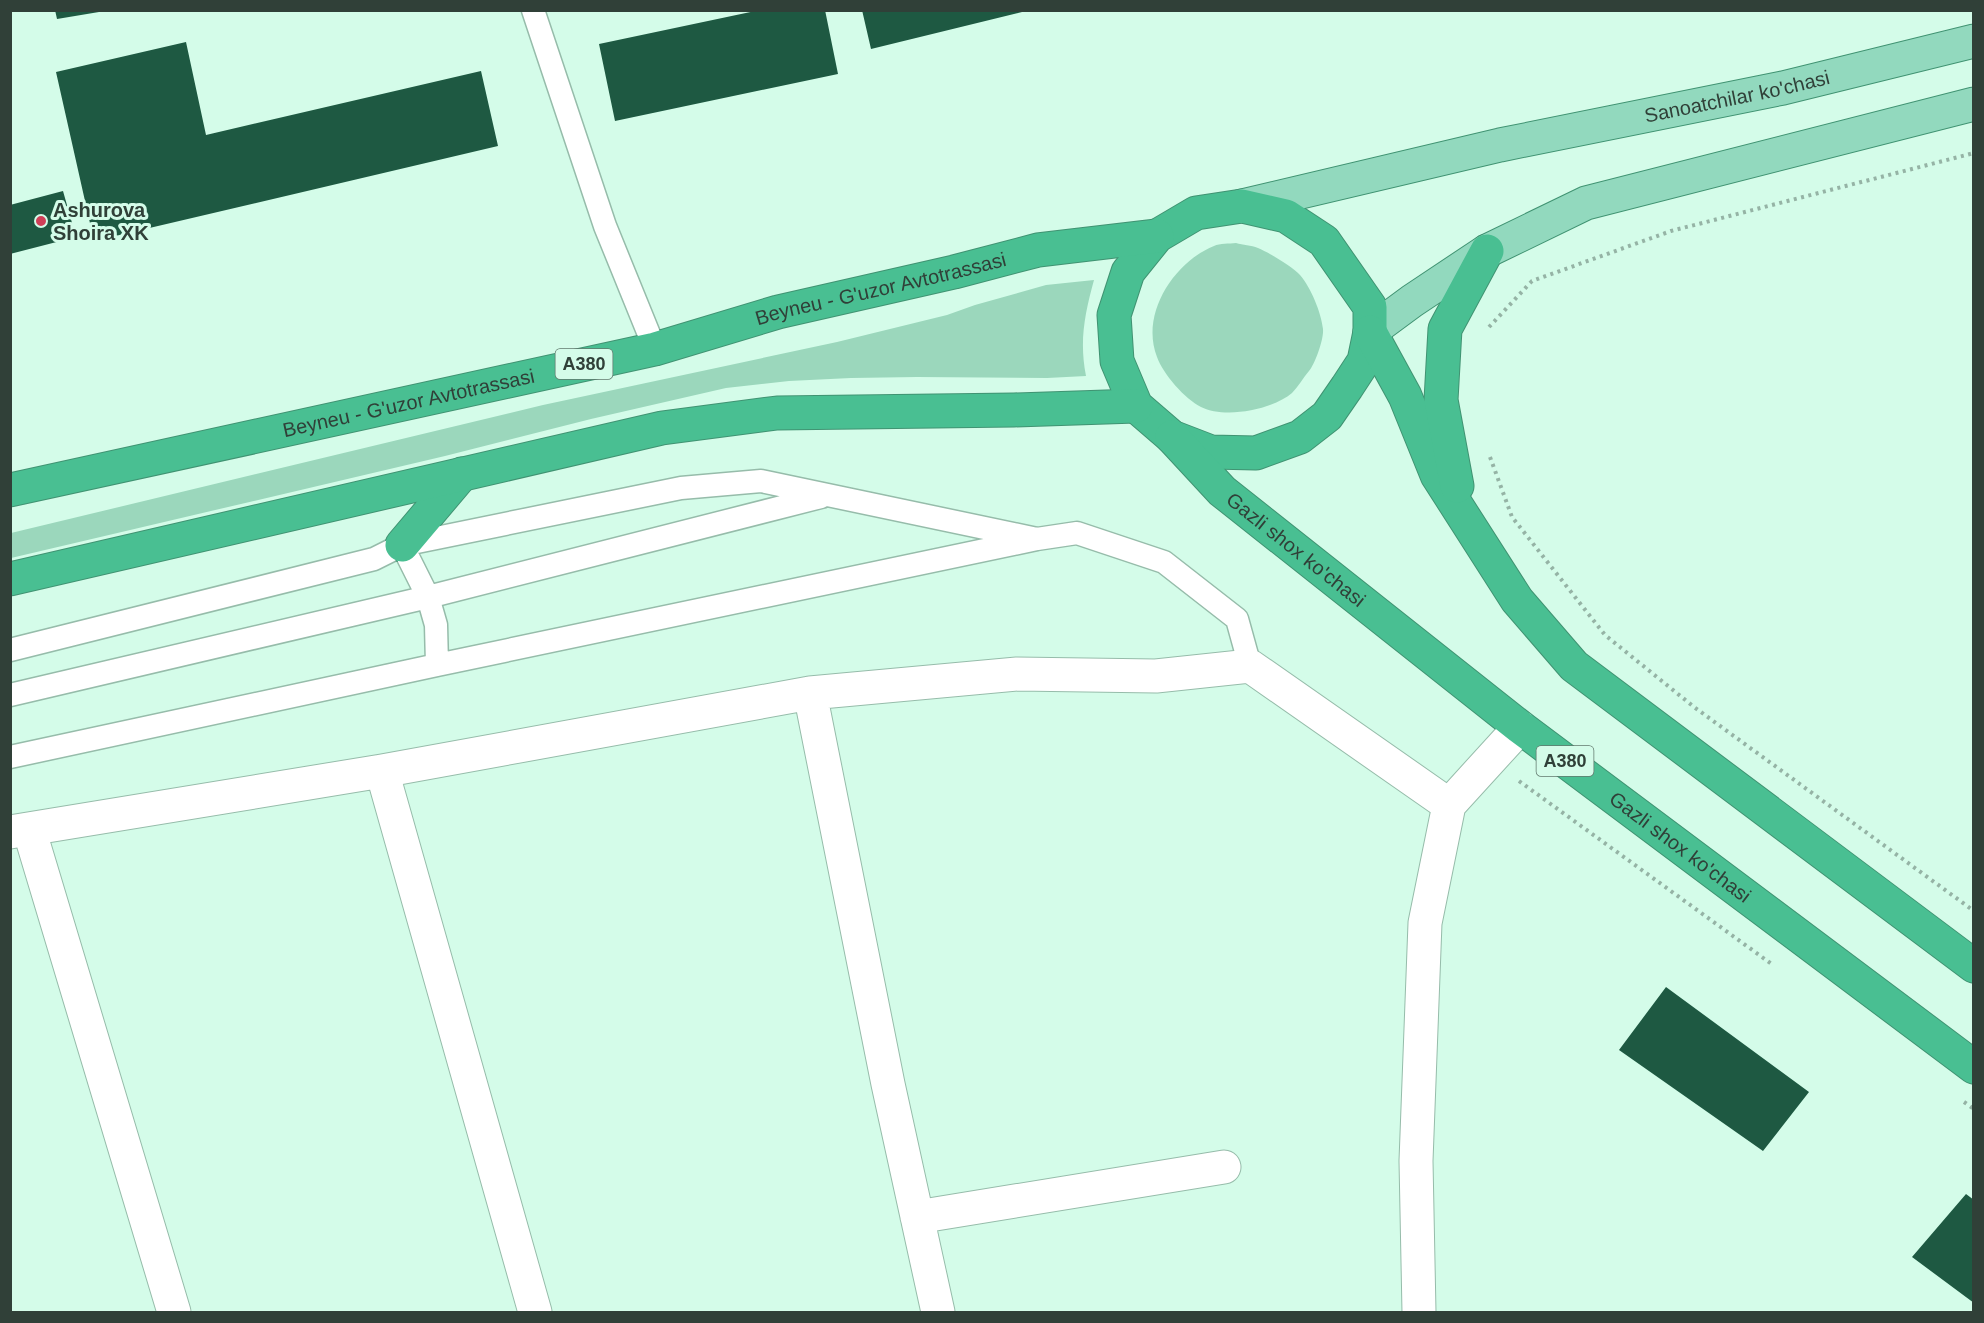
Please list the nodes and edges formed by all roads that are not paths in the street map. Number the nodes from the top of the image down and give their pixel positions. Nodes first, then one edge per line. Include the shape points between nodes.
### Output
1 (533, 10) edge
2 (1974, 40) edge
3 (1974, 104) edge
4 (1242, 206) junction
5 (1157, 236) junction
6 (1487, 251) junction
7 (1370, 332) junction
8 (655, 349) junction
9 (1136, 406) junction
10 (1172, 437) junction
11 (462, 474) junction
12 (10, 490) edge
13 (829, 495) junction
14 (1466, 520) junction
15 (1037, 539) junction
16 (402, 545) junction
17 (10, 579) edge
18 (429, 597) junction
19 (10, 650) edge
20 (437, 665) junction
21 (1250, 666) junction
22 (810, 693) junction
23 (10, 695) edge
24 (1520, 727) junction
25 (10, 757) edge
26 (382, 771) junction
27 (1449, 805) junction
28 (20, 831) edge
29 (1974, 966) edge
30 (1974, 1067) edge
31 (1224, 1167) dead end
32 (917, 1217) junction
33 (174, 1312) edge
34 (535, 1312) edge
35 (938, 1312) edge
36 (1419, 1312) edge

1 - 8 lane via 605,225
2 - 4 main road, Sanoatchilar ko'chasi via 1783,88 1500,145
3 - 6 main road via 1586,203
4 - 5 highway via 1196,213
4 - 7 highway via 1286,216 1324,241 1370,307
5 - 8 highway, Beyneu - G'uzor Avtotrassasi / A380 via 1038,250 778,312
5 - 9 highway via 1128,272 1114,315 1117,361
6 - 7 main road
6 - 14 highway via 1445,329 1441,400
7 - 10 highway via 1364,361 1347,387 1327,416 1300,437 1257,453 1211,452
7 - 14 highway via 1405,396 1437,475
8 - 12 highway, Beyneu - G'uzor Avtotrassasi / A380
9 - 10 highway
9 - 11 highway via 777,412 662,428
10 - 24 highway, Gazli shox ko'chasi / A380 via 1222,491
11 - 16 highway
11 - 17 highway
13 - 15 lane
13 - 16 lane via 761,481 681,488
13 - 18 lane
14 - 29 highway via 1517,600 1575,666
15 - 20 lane
15 - 21 lane via 1077,533 1164,562 1237,619
16 - 18 lane
16 - 19 lane via 374,559
18 - 20 lane via 436,625
18 - 23 lane
20 - 25 lane
21 - 22 street via 1156,676 1017,674
21 - 27 street
22 - 26 street
22 - 32 street
24 - 27 street
24 - 30 highway, Gazli shox ko'chasi / A380
26 - 28 street
26 - 34 street
27 - 36 street via 1425,923 1416,1161
28 - 33 street
31 - 32 street
32 - 35 street

